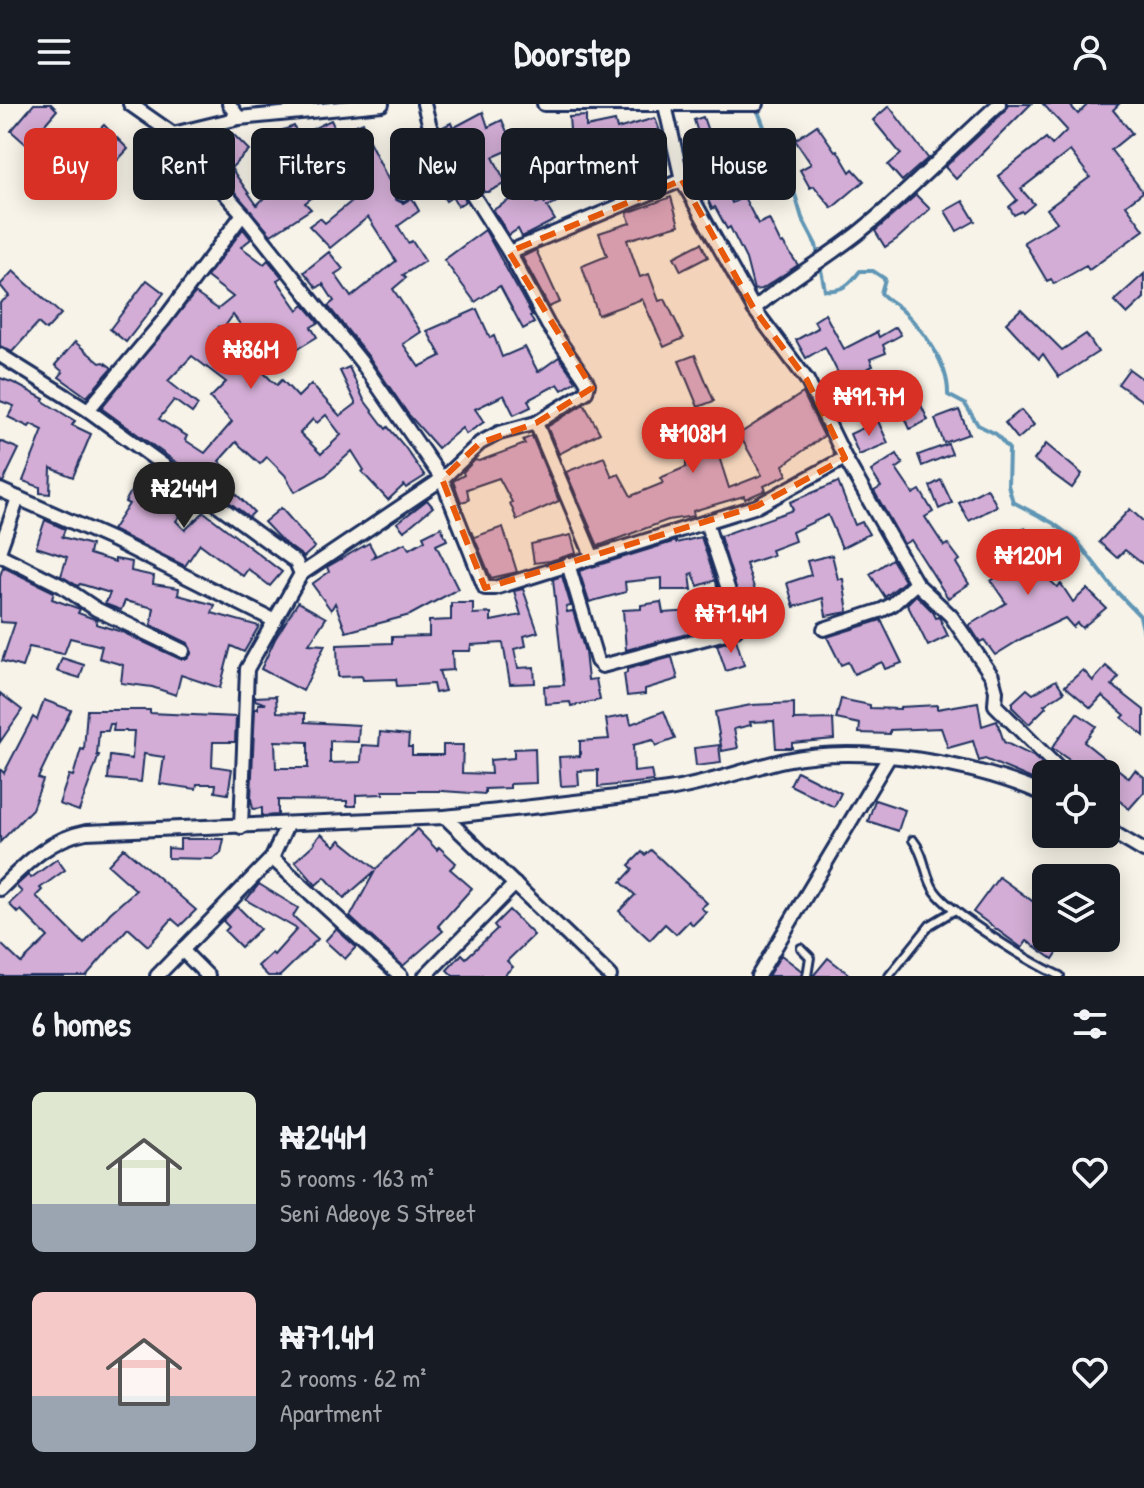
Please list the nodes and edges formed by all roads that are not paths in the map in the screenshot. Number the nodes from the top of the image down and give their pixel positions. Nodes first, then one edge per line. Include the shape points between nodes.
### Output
1 (130, 104) edge
2 (229, 104) edge
3 (382, 104) edge
4 (424, 104) edge
5 (544, 104) edge
6 (757, 104) edge
7 (999, 104) edge
8 (665, 105) edge
9 (239, 118) junction
10 (430, 127) joint
11 (164, 128) edge
12 (198, 128) edge
13 (682, 180) junction
14 (231, 200) edge
15 (243, 214) junction
16 (509, 252) junction
17 (754, 309) junction
18 (0, 355) edge
19 (88, 410) junction
20 (536, 423) junction
21 (845, 458) junction
22 (442, 479) junction
23 (0, 490) edge
24 (18, 498) junction
25 (706, 522) junction
26 (0, 552) edge
27 (593, 558) junction
28 (568, 564) junction
29 (301, 574) junction
30 (916, 583) junction
31 (275, 621) junction
32 (824, 629) dead end
33 (183, 651) dead end
34 (889, 757) junction
35 (1050, 760) edge
36 (1032, 789) edge
37 (445, 817) junction
38 (287, 825) junction
39 (241, 827) junction
40 (1120, 837) edge
41 (913, 840) dead end
42 (1144, 851) edge
43 (272, 858) junction
44 (515, 884) junction
45 (0, 889) edge
46 (955, 910) junction
47 (801, 948) dead end
48 (183, 951) junction
49 (157, 976) edge
50 (208, 976) edge
51 (401, 976) edge
52 (425, 976) edge
53 (610, 976) edge
54 (758, 976) edge
55 (807, 976) edge
56 (889, 976) edge
57 (1060, 976) edge

1 - 11 street
2 - 9 street
3 - 9 street
4 - 10 street
5 - 8 street
6 - 8 street
7 - 17 street via 862,230
8 - 13 street
9 - 12 street
10 - 16 street
13 - 16 street
13 - 17 street
14 - 15 street
15 - 19 street
15 - 22 street via 362,363
16 - 20 street via 548,325 588,384 586,392
17 - 21 street via 807,380
18 - 19 street
19 - 29 street via 296,562
20 - 22 street via 480,443
20 - 27 street
21 - 25 street via 757,506
21 - 30 street
22 - 28 street via 485,588
22 - 29 street
23 - 24 street
24 - 26 street
24 - 31 street
25 - 27 street
25 - 28 street via 739,622 729,632 602,666
26 - 33 street via 96,609
27 - 28 street
29 - 31 street
30 - 32 street via 882,610
30 - 35 street via 951,616 992,676 995,705
31 - 39 street via 247,669
34 - 36 street via 994,774
34 - 37 street via 809,756 710,783
34 - 54 street
37 - 38 street
37 - 44 street
38 - 39 street
38 - 43 street
39 - 45 street via 65,836 35,855
40 - 42 street
41 - 46 lane via 924,857 929,882
43 - 48 street
43 - 51 street
44 - 52 street
44 - 53 street
46 - 56 lane via 930,925
46 - 57 lane
47 - 55 lane via 810,957
48 - 49 street
48 - 50 street

